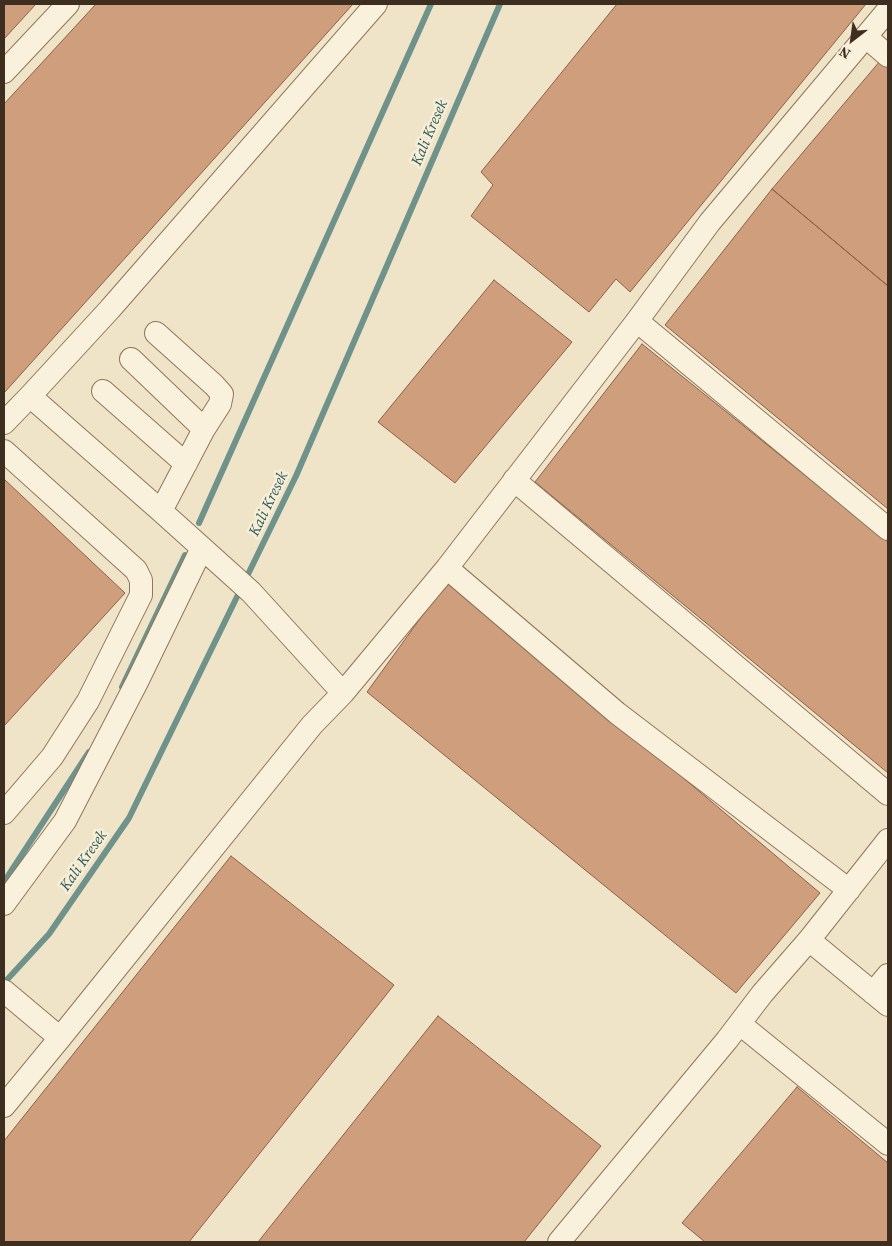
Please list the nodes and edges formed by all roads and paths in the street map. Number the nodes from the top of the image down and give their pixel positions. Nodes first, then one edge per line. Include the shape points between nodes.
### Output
1 (68, 4) edge
2 (376, 4) edge
3 (888, 10) edge
4 (866, 37) junction
5 (888, 56) edge
6 (4, 72) edge
7 (636, 321) junction
8 (156, 333) dead end
9 (131, 359) dead end
10 (103, 391) dead end
11 (30, 396) junction
12 (4, 423) edge
13 (204, 429) junction
14 (4, 451) edge
15 (186, 464) junction
16 (514, 480) junction
17 (162, 511) junction
18 (888, 529) edge
19 (202, 548) junction
20 (447, 568) junction
21 (343, 693) junction
22 (888, 794) edge
23 (4, 813) edge
24 (888, 840) edge
25 (849, 890) junction
26 (4, 904) edge
27 (808, 940) junction
28 (888, 976) edge
29 (6, 994) edge
30 (881, 999) edge
31 (740, 1024) junction
32 (60, 1038) junction
33 (4, 1106) edge
34 (888, 1144) edge
35 (559, 1242) edge

1 - 6 lane
2 - 11 lane
3 - 4 lane
4 - 5 lane
4 - 7 lane via 710,222
7 - 16 lane
7 - 18 lane
8 - 13 lane via 222,394 220,404
9 - 13 lane
10 - 15 lane
11 - 12 lane
11 - 17 lane
13 - 15 lane
14 - 23 lane via 136,570 141,580 141,595 88,701 52,758
15 - 17 lane
16 - 20 lane
16 - 22 lane
17 - 19 lane
19 - 21 lane via 251,592
19 - 26 lane via 65,821
20 - 21 lane
20 - 25 lane via 617,713
21 - 32 lane via 312,725
24 - 25 lane
25 - 27 lane
27 - 30 lane
27 - 31 lane
28 - 30 lane
29 - 32 lane
31 - 34 lane
31 - 35 lane
32 - 33 lane

